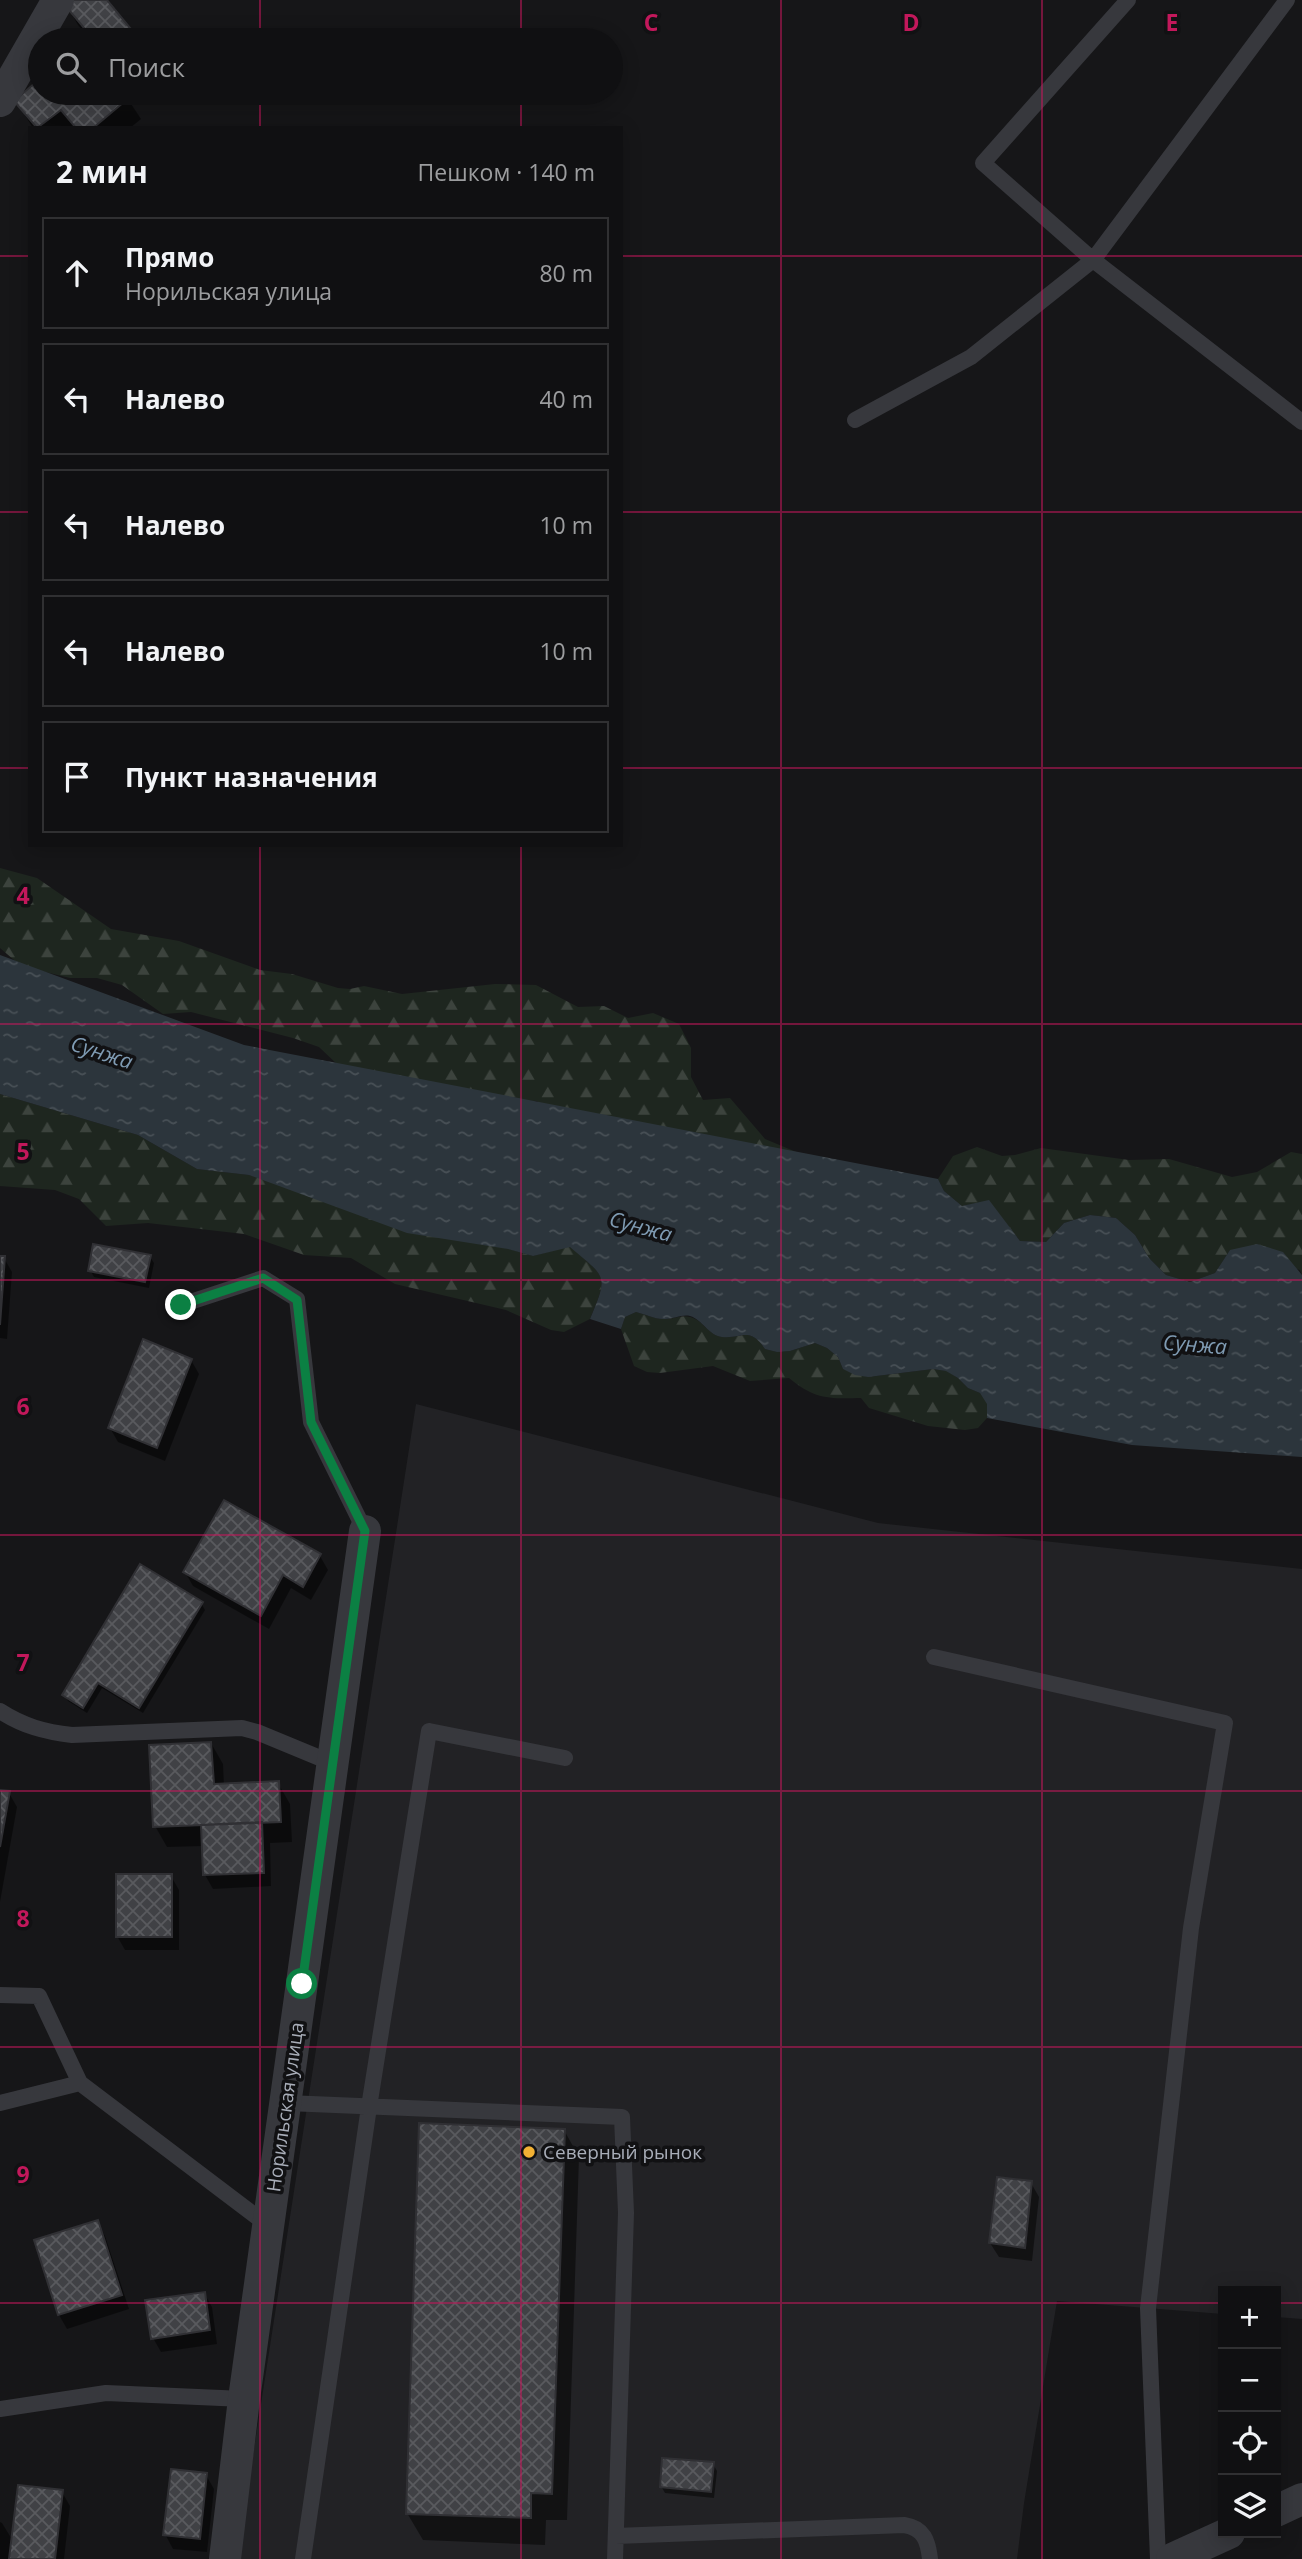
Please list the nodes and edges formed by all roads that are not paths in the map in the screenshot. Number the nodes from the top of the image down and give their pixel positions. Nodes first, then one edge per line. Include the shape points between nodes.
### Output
1 (58, 0) edge
2 (1128, 0) edge
3 (1287, 0) edge
4 (42, 28) edge
5 (28, 52) edge
6 (0, 101) edge
7 (1093, 260) junction
8 (855, 420) dead end
9 (1302, 422) edge
10 (181, 1305) dead end
11 (365, 1531) joint
12 (934, 1657) dead end
13 (0, 1711) edge
14 (565, 1758) dead end
15 (332, 1763) junction
16 (0, 1995) edge
17 (80, 2084) junction
18 (0, 2103) edge
19 (287, 2103) junction
20 (369, 2107) junction
21 (269, 2226) junction
22 (244, 2399) junction
23 (0, 2409) edge
24 (1302, 2499) edge
25 (1281, 2509) edge
26 (616, 2536) junction
27 (1218, 2538) edge
28 (225, 2559) edge
29 (303, 2559) edge
30 (615, 2559) edge
31 (930, 2559) edge
32 (1158, 2559) edge
33 (1172, 2559) edge

1 - 4 street
2 - 7 lane via 983,163
3 - 7 lane
5 - 6 street
7 - 8 lane via 971,356
7 - 9 lane
10 - 11 lane via 263,1278 297,1300 311,1422
11 - 15 street, Норильская улица
12 - 32 lane via 1225,1723 1191,1928 1147,2308
13 - 15 lane via 45,1732 72,1735 242,1728
14 - 20 lane via 429,1731
15 - 19 street, Норильская улица
16 - 17 lane via 39,1996
17 - 18 lane
17 - 21 lane
19 - 20 lane
19 - 21 street, Норильская улица
20 - 26 lane via 622,2117 626,2213
20 - 29 lane
21 - 22 street, Норильская улица
22 - 23 lane via 106,2393
22 - 28 street, Норильская улица
24 - 25 street
26 - 30 lane
26 - 31 lane via 904,2525 926,2538
27 - 33 street

